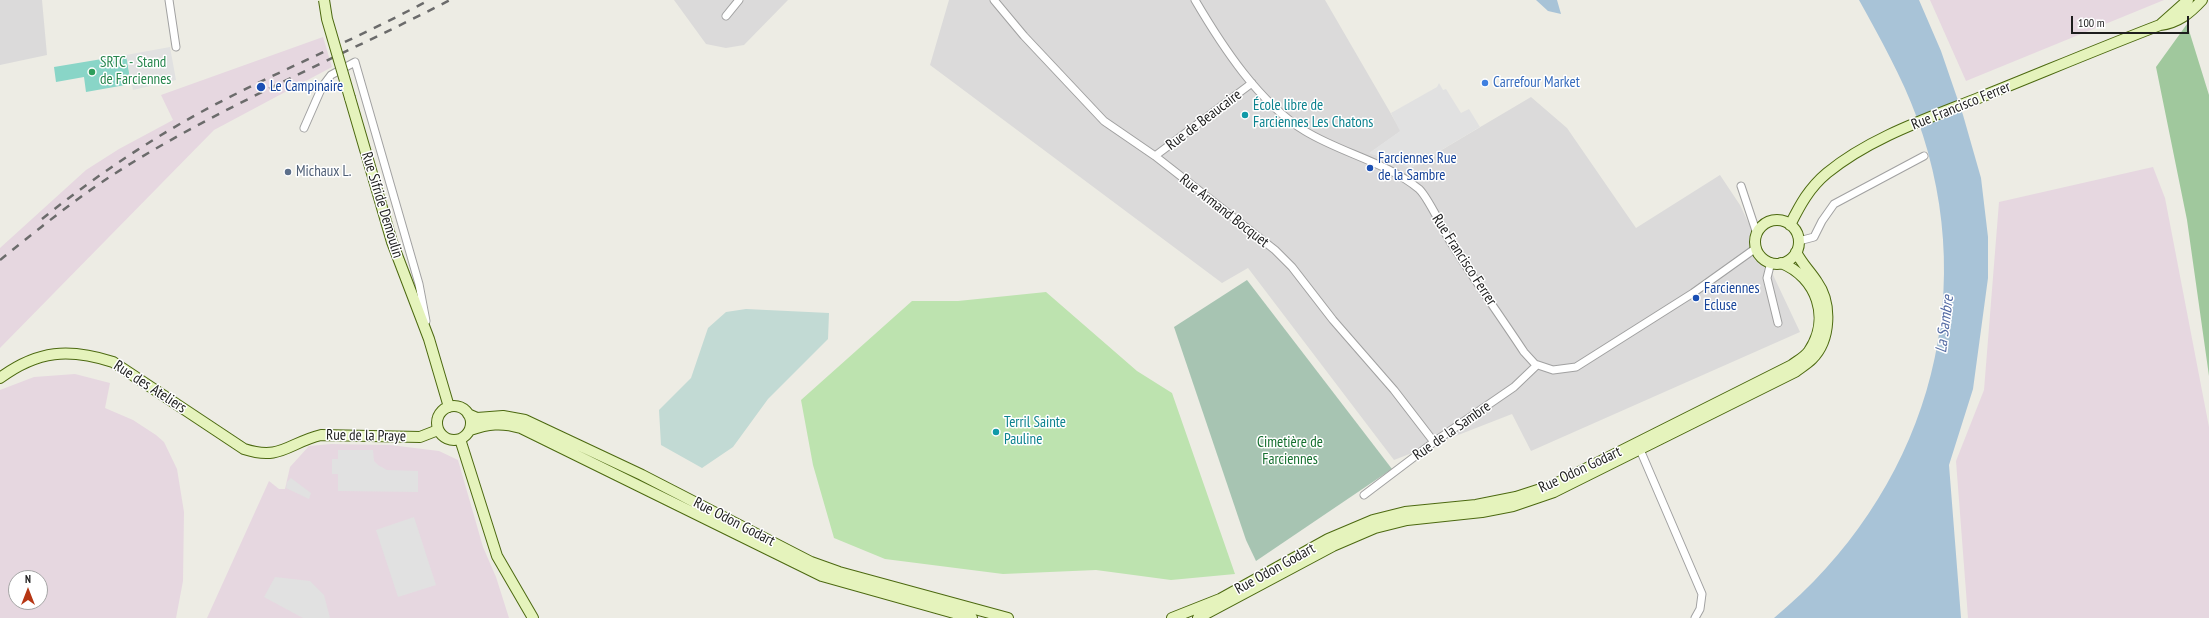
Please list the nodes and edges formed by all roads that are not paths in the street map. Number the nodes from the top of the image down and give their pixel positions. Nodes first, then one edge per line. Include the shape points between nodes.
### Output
1 (169, 0) edge
2 (324, 0) edge
3 (739, 0) edge
4 (994, 0) edge
5 (1195, 0) edge
6 (2188, 0) edge
7 (2202, 0) edge
8 (726, 16) dead end
9 (2160, 25) junction
10 (176, 47) dead end
11 (1252, 83) junction
12 (304, 128) dead end
13 (1155, 156) junction
14 (1924, 156) dead end
15 (1741, 186) dead end
16 (1790, 224) junction
17 (1757, 234) junction
18 (1799, 240) junction
19 (1756, 248) junction
20 (1796, 252) junction
21 (1776, 263) junction
22 (1778, 323) dead end
23 (429, 338) junction
24 (1537, 365) junction
25 (0, 378) edge
26 (449, 407) junction
27 (468, 414) junction
28 (438, 430) junction
29 (470, 430) junction
30 (460, 439) junction
31 (1434, 442) junction
32 (1639, 446) junction
33 (272, 454) joint
34 (1364, 495) dead end
35 (533, 618) edge
36 (972, 618) edge
37 (1008, 618) edge
38 (1172, 618) edge
39 (1198, 618) edge
40 (1695, 618) edge

1 - 10 street
2 - 23 main road, Rue Sifride Demoulin, bridge via 327,19 392,242
3 - 8 street
4 - 13 street, Rue Armand Bocquet via 1024,36 1104,121
5 - 11 street, Rue Francisco Ferrer via 1212,29
6 - 9 main road, Rue Francisco Ferrer
7 - 9 main road, Rue Francisco Ferrer via 2179,20
9 - 16 main road, Rue Francisco Ferrer via 1969,102 1859,151 1826,174 1802,200
11 - 13 street, Rue de Beaucaire
11 - 24 street, Rue Francisco Ferrer via 1292,122 1306,132 1394,173 1420,190 1451,242 1524,352
12 - 23 street via 326,81 331,75 355,62 419,284
13 - 31 street, Rue Armand Bocquet via 1275,250 1292,267
14 - 18 street via 1834,204 1814,237
15 - 17 street
16 - 17 main road via 1784,221 1771,221 1760,228
16 - 18 main road
17 - 19 main road
18 - 20 main road
19 - 21 main road via 1762,258
19 - 24 street via 1693,293 1576,367 1553,370
20 - 21 main road via 1791,259
20 - 32 main road, Rue Odon Godart via 1824,294 1828,317 1823,341 1813,359 1795,372
21 - 22 street via 1767,278
21 - 32 main road, Rue Odon Godart via 1799,273 1813,289 1820,309 1819,331 1808,352 1792,365
23 - 26 main road, Rue Sifride Demoulin
24 - 31 street, Rue de la Sambre via 1514,387
25 - 33 main road, Rue des Ateliers via 33,359 72,352 89,354 113,362 132,373 244,449 259,454
26 - 27 main road via 461,408
26 - 28 main road via 439,415
27 - 29 main road via 471,419
27 - 37 main road, Rue Odon Godart via 477,418 503,416 525,420 642,475 811,562
28 - 30 main road via 450,440
28 - 33 main road, Rue de la Praye via 420,437 321,435
29 - 30 main road
29 - 36 main road, Rue Odon Godart via 504,423 520,428 822,576
30 - 35 main road via 497,556
31 - 34 street, Rue de la Sambre
32 - 38 main road, Rue Odon Godart via 1553,485 1516,497 1476,505 1405,512 1373,520 1328,539 1220,599
32 - 39 main road, Rue Odon Godart via 1554,492 1512,506 1407,520 1375,528 1333,546
32 - 40 street via 1702,594 1700,609

